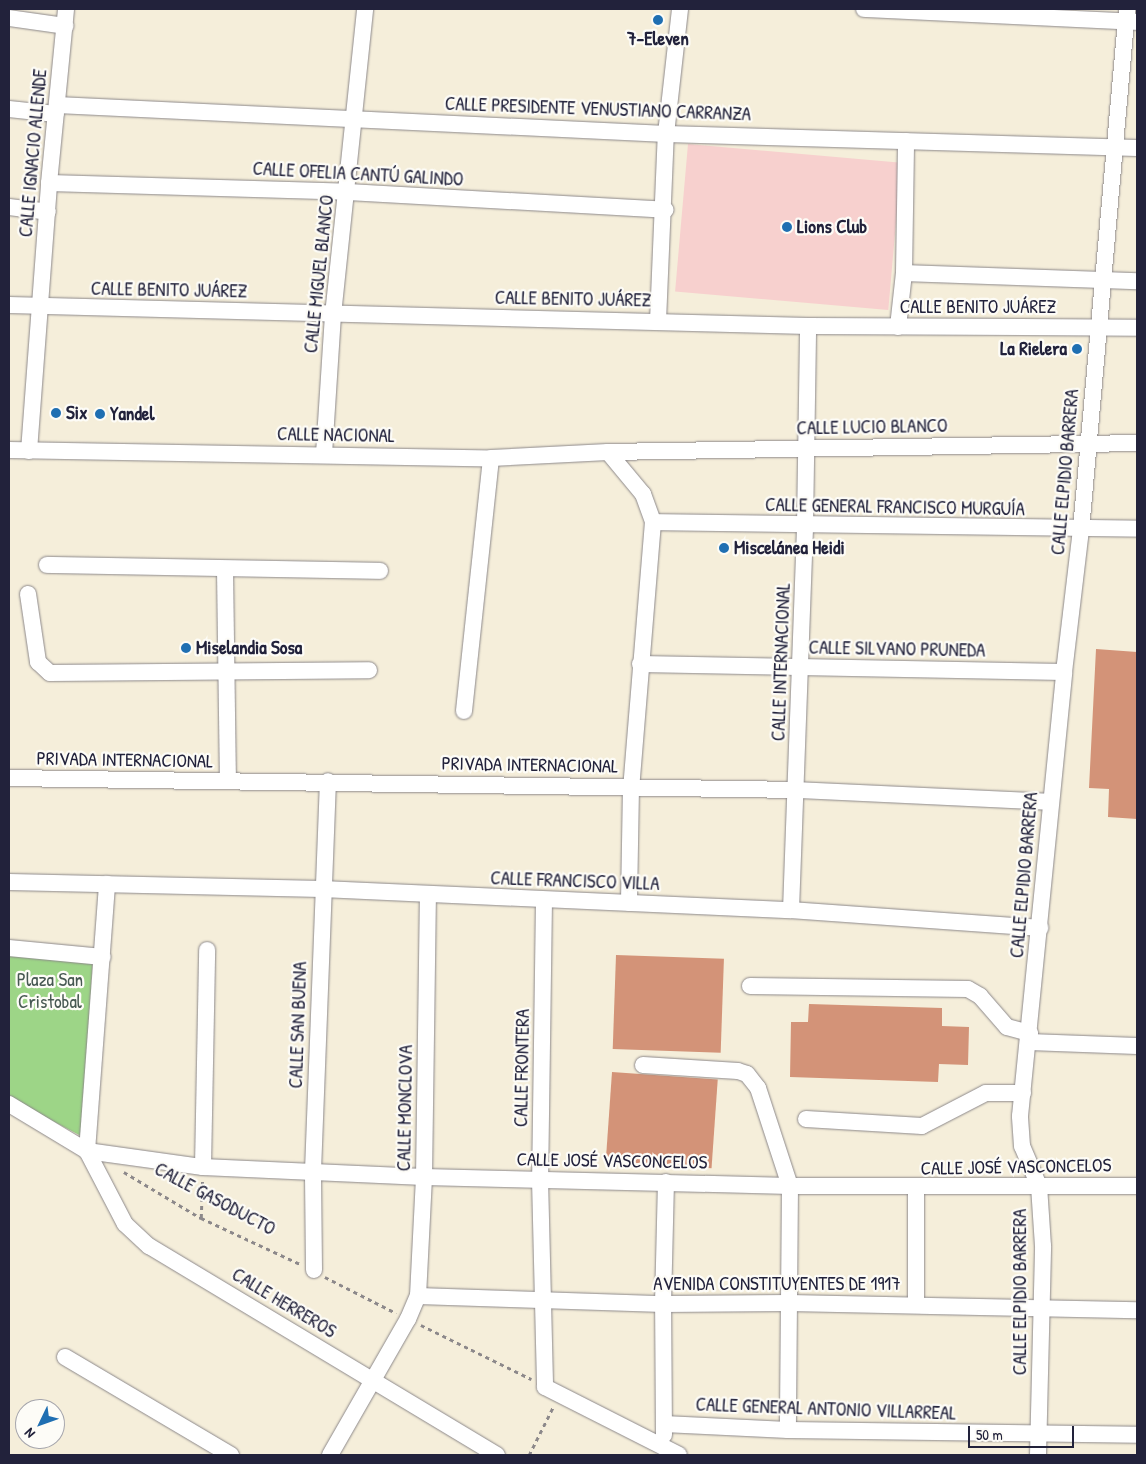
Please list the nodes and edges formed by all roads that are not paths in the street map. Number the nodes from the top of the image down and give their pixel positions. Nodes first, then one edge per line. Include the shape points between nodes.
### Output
1 (66, 9) edge
2 (365, 9) edge
3 (680, 9) edge
4 (864, 9) edge
5 (1130, 17) edge
6 (9, 18) edge
7 (65, 26) junction
8 (9, 109) edge
9 (56, 109) junction
10 (355, 119) junction
11 (666, 134) junction
12 (906, 141) junction
13 (1114, 146) junction
14 (1137, 148) edge
15 (49, 183) junction
16 (348, 192) junction
17 (9, 207) edge
18 (665, 210) junction
19 (48, 212) junction
20 (904, 273) junction
21 (1104, 279) junction
22 (1137, 281) edge
23 (9, 305) edge
24 (39, 307) junction
25 (333, 314) junction
26 (658, 321) junction
27 (808, 326) junction
28 (898, 327) junction
29 (1097, 327) junction
30 (1137, 328) edge
31 (1089, 442) junction
32 (1137, 443) edge
33 (806, 449) junction
34 (9, 450) edge
35 (29, 451) junction
36 (608, 452) junction
37 (324, 454) junction
38 (491, 458) junction
39 (653, 522) junction
40 (805, 525) junction
41 (1137, 529) edge
42 (1081, 530) junction
43 (47, 566) dead end
44 (226, 570) junction
45 (380, 571) dead end
46 (28, 594) dead end
47 (640, 664) junction
48 (801, 667) junction
49 (369, 670) dead end
50 (228, 671) junction
51 (1064, 672) junction
52 (464, 710) dead end
53 (9, 778) edge
54 (228, 781) junction
55 (328, 781) junction
56 (631, 787) junction
57 (797, 790) junction
58 (1051, 802) junction
59 (9, 882) edge
60 (107, 884) junction
61 (322, 889) junction
62 (428, 895) junction
63 (544, 900) junction
64 (629, 903) junction
65 (791, 910) junction
66 (1040, 928) junction
67 (9, 948) edge
68 (207, 950) dead end
69 (103, 957) junction
70 (750, 986) dead end
71 (1029, 1037) junction
72 (1137, 1046) edge
73 (644, 1065) dead end
74 (1023, 1094) junction
75 (9, 1104) edge
76 (806, 1118) dead end
77 (87, 1151) junction
78 (203, 1167) junction
79 (313, 1171) junction
80 (424, 1177) junction
81 (540, 1179) junction
82 (666, 1182) junction
83 (790, 1186) junction
84 (1039, 1186) junction
85 (1137, 1186) edge
86 (916, 1188) junction
87 (314, 1270) road end
88 (418, 1296) junction
89 (542, 1301) junction
90 (789, 1303) junction
91 (662, 1304) junction
92 (916, 1305) junction
93 (1043, 1309) junction
94 (1137, 1310) edge
95 (65, 1357) dead end
96 (374, 1379) junction
97 (664, 1424) junction
98 (788, 1430) junction
99 (1038, 1434) junction
100 (1137, 1435) edge
101 (672, 1452) edge
102 (493, 1454) edge
103 (231, 1455) edge
104 (330, 1455) edge
105 (1038, 1455) edge

1 - 7 street, CALLE IGNACIO ALLENDE
2 - 10 street, CALLE MIGUEL BLANCO
3 - 11 street
4 - 5 street
5 - 13 street
6 - 7 street
7 - 9 street, CALLE IGNACIO ALLENDE
8 - 9 street, CALLE PRESIDENTE VENUSTIANO CARRANZA
9 - 10 street, CALLE PRESIDENTE VENUSTIANO CARRANZA
9 - 15 street, CALLE IGNACIO ALLENDE
10 - 11 street, CALLE PRESIDENTE VENUSTIANO CARRANZA
10 - 16 street, CALLE MIGUEL BLANCO
11 - 12 street, CALLE PRESIDENTE VENUSTIANO CARRANZA
11 - 18 street
12 - 13 street, CALLE PRESIDENTE VENUSTIANO CARRANZA
12 - 20 street
13 - 14 street, CALLE PRESIDENTE VENUSTIANO CARRANZA
13 - 21 street
15 - 16 street, CALLE OFELIA CANTÚ GALINDO
15 - 19 street, CALLE IGNACIO ALLENDE
16 - 18 street, CALLE OFELIA CANTÚ GALINDO
16 - 25 street, CALLE MIGUEL BLANCO
17 - 19 street
18 - 26 street
19 - 24 street, CALLE IGNACIO ALLENDE
20 - 21 street, CALLE BENITO JUÁREZ
20 - 28 street
21 - 22 street, CALLE BENITO JUÁREZ
21 - 29 street, CALLE ELPIDIO BARRERA
23 - 24 street, CALLE BENITO JUÁREZ
24 - 25 street, CALLE BENITO JUÁREZ
24 - 35 street, CALLE IGNACIO ALLENDE
25 - 26 street, CALLE BENITO JUÁREZ
25 - 37 street, CALLE MIGUEL BLANCO
26 - 27 street, CALLE BENITO JUÁREZ
27 - 28 street, CALLE BENITO JUÁREZ
27 - 33 street, CALLE INTERNACIONAL
28 - 29 street, CALLE BENITO JUÁREZ
29 - 30 street, CALLE BENITO JUÁREZ
29 - 31 street, CALLE ELPIDIO BARRERA
31 - 32 street, CALLE LUCIO BLANCO
31 - 33 street, CALLE LUCIO BLANCO
31 - 42 street, CALLE ELPIDIO BARRERA
33 - 36 street, CALLE LUCIO BLANCO
33 - 40 street, CALLE INTERNACIONAL
34 - 35 street, CALLE NACIONAL
35 - 37 street, CALLE NACIONAL
36 - 38 street, CALLE NACIONAL
36 - 39 street via 643,494
37 - 38 street, CALLE NACIONAL
38 - 52 street
39 - 40 street, CALLE GENERAL FRANCISCO MURGUÍA
39 - 47 street
40 - 42 street, CALLE GENERAL FRANCISCO MURGUÍA
40 - 48 street, CALLE INTERNACIONAL
41 - 42 street, CALLE GENERAL FRANCISCO MURGUÍA
42 - 51 street, CALLE ELPIDIO BARRERA
43 - 44 street
44 - 45 street
44 - 50 street
46 - 50 street via 38,662 46,671
47 - 48 street, CALLE SILVANO PRUNEDA
47 - 56 street
48 - 51 street, CALLE SILVANO PRUNEDA
48 - 57 street, CALLE INTERNACIONAL
49 - 50 street
50 - 54 street
51 - 58 street, CALLE ELPIDIO BARRERA
53 - 54 street, PRIVADA INTERNACIONAL
54 - 55 street, PRIVADA INTERNACIONAL
55 - 56 street, PRIVADA INTERNACIONAL
55 - 61 street, CALLE SAN BUENA
56 - 57 street, PRIVADA INTERNACIONAL
56 - 64 street
57 - 58 street, PRIVADA INTERNACIONAL
57 - 65 street, CALLE INTERNACIONAL
58 - 66 street, CALLE ELPIDIO BARRERA
59 - 60 street, CALLE FRANCISCO VILLA
60 - 61 street, CALLE FRANCISCO VILLA
60 - 69 street
61 - 62 street, CALLE FRANCISCO VILLA
61 - 79 street, CALLE SAN BUENA
62 - 63 street, CALLE FRANCISCO VILLA
62 - 80 street, CALLE MONCLOVA
63 - 64 street, CALLE FRANCISCO VILLA
63 - 81 street, CALLE FRONTERA
64 - 65 street, CALLE FRANCISCO VILLA
65 - 66 street, CALLE FRANCISCO VILLA
66 - 71 street, CALLE ELPIDIO BARRERA
67 - 69 street
68 - 78 street
69 - 77 street
70 - 71 street via 968,989 980,996 1007,1027
71 - 72 street
71 - 74 street, CALLE ELPIDIO BARRERA
73 - 83 street via 747,1074 758,1088
74 - 76 street via 986,1093 922,1126
74 - 84 street, CALLE ELPIDIO BARRERA via 1021,1140
75 - 77 street
77 - 78 street, CALLE JOSÉ VASCONCELOS
77 - 96 street, CALLE HERREROS via 117,1212 135,1235
78 - 79 street, CALLE JOSÉ VASCONCELOS
79 - 80 street, CALLE JOSÉ VASCONCELOS
79 - 87 street, CALLE SAN BUENA
80 - 81 street, CALLE JOSÉ VASCONCELOS
80 - 88 street, CALLE MONCLOVA
81 - 82 street, CALLE JOSÉ VASCONCELOS
81 - 89 street, CALLE FRONTERA
82 - 83 street, CALLE JOSÉ VASCONCELOS
82 - 91 street
83 - 86 street, CALLE JOSÉ VASCONCELOS
83 - 90 street
84 - 85 street, CALLE JOSÉ VASCONCELOS
84 - 86 street, CALLE JOSÉ VASCONCELOS
84 - 93 street, CALLE ELPIDIO BARRERA
86 - 92 street
88 - 89 street, AVENIDA CONSTITUYENTES DE 1917
88 - 96 street, CALLE MONCLOVA
89 - 91 street, AVENIDA CONSTITUYENTES DE 1917
89 - 101 street, CALLE FRONTERA via 552,1391
90 - 91 street, AVENIDA CONSTITUYENTES DE 1917
90 - 92 street, AVENIDA CONSTITUYENTES DE 1917
90 - 98 street
91 - 97 street
92 - 93 street, AVENIDA CONSTITUYENTES DE 1917
93 - 94 street, AVENIDA CONSTITUYENTES DE 1917
93 - 99 street, CALLE ELPIDIO BARRERA
95 - 103 street
96 - 102 street, CALLE HERREROS
96 - 104 street, CALLE MONCLOVA
97 - 98 street, CALLE GENERAL ANTONIO VILLARREAL
97 - 101 street
98 - 99 street, CALLE GENERAL ANTONIO VILLARREAL
99 - 100 street, CALLE GENERAL ANTONIO VILLARREAL
99 - 105 street, CALLE ELPIDIO BARRERA

